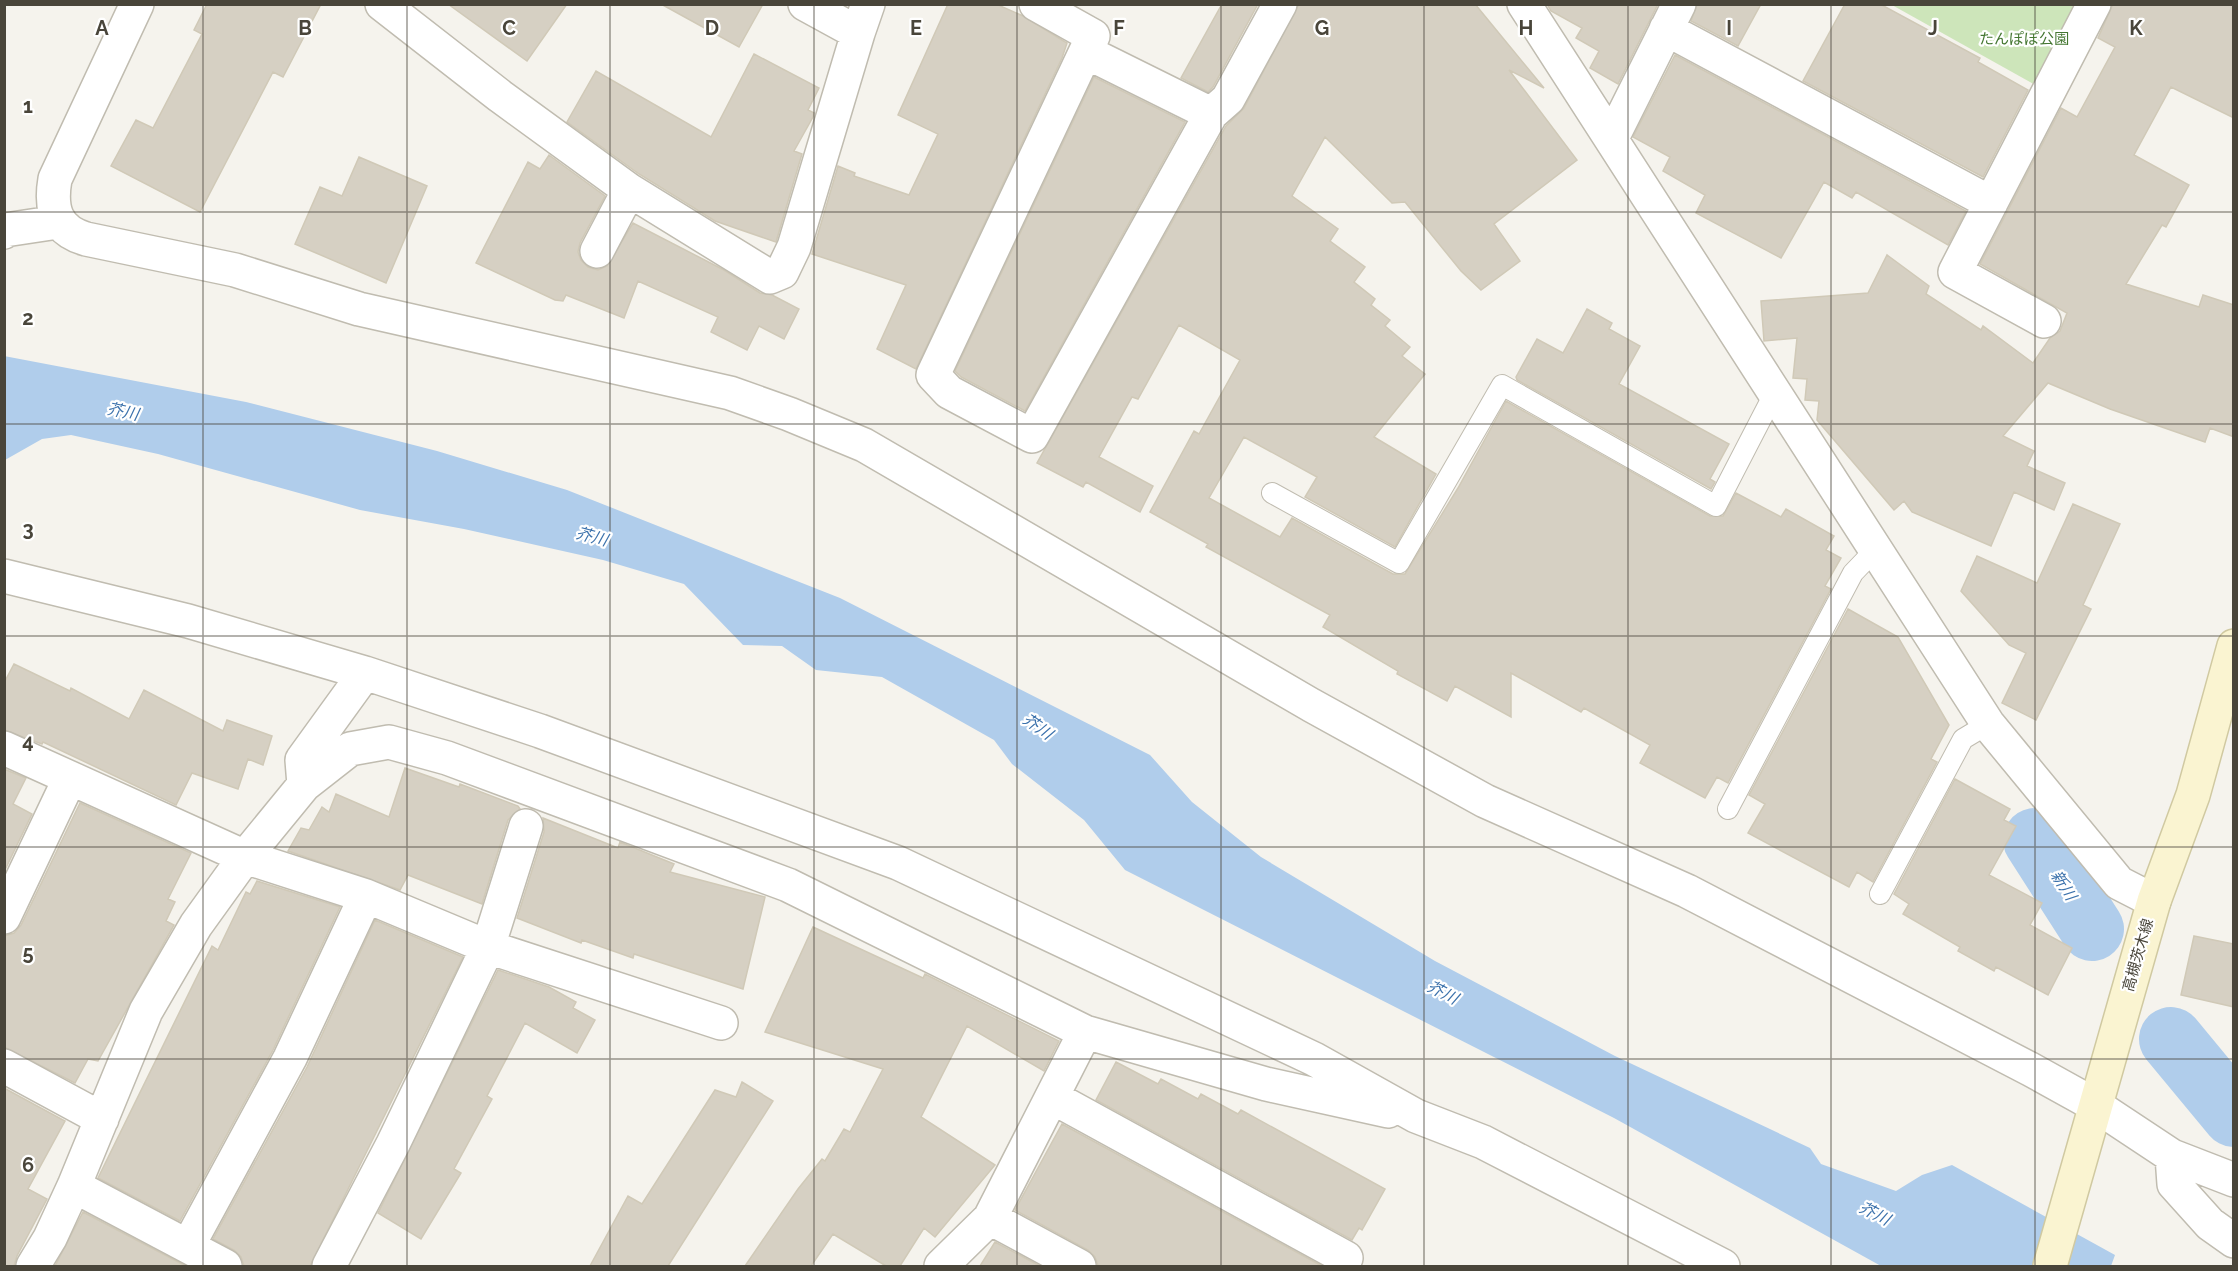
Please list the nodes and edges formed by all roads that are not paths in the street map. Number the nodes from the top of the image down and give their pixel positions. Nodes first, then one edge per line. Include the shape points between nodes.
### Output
1 (137, 4) edge
2 (382, 4) edge
3 (805, 4) edge
4 (1036, 4) edge
5 (1280, 4) edge
6 (1524, 4) edge
7 (2094, 4) edge
8 (1672, 17) edge
9 (863, 19) edge
10 (1086, 52) junction
11 (1211, 114) junction
12 (1612, 138) junction
13 (629, 190) junction
14 (1991, 202) junction
15 (58, 222) junction
16 (5, 230) edge
17 (597, 251) dead end
18 (2044, 321) dead end
19 (1775, 392) junction
20 (1272, 493) dead end
21 (1876, 549) junction
22 (4, 576) edge
23 (2234, 646) edge
24 (365, 673) junction
25 (1988, 724) junction
26 (4, 748) edge
27 (70, 778) junction
28 (304, 785) junction
29 (1728, 809) dead end
30 (526, 826) dead end
31 (245, 857) junction
32 (1880, 894) dead end
33 (366, 896) junction
34 (2154, 901) junction
35 (4, 916) edge
36 (488, 947) junction
37 (721, 1023) dead end
38 (1085, 1032) junction
39 (4, 1066) edge
40 (1052, 1097) junction
41 (2095, 1105) junction
42 (1416, 1116) junction
43 (102, 1119) junction
44 (2172, 1156) junction
45 (2234, 1180) edge
46 (74, 1186) junction
47 (990, 1218) junction
48 (2234, 1241) edge
49 (188, 1246) junction
50 (1346, 1258) dead end
51 (33, 1266) edge
52 (225, 1266) edge
53 (329, 1266) edge
54 (939, 1266) edge
55 (1079, 1266) edge
56 (1724, 1266) edge
57 (2050, 1266) edge

1 - 15 street via 60,165 52,207
2 - 13 street
3 - 9 street
4 - 10 street via 1093,36
5 - 11 street via 1228,99
6 - 12 street
7 - 14 street
8 - 12 street
8 - 14 street
9 - 13 street via 794,247 782,272 770,277
10 - 11 street
10 - 11 street via 933,375 950,392 1032,435
12 - 19 street
13 - 17 street
14 - 18 street via 1955,272
15 - 16 street
15 - 41 street via 76,236 235,270 359,309 730,393 864,445 1311,705 1485,801 1687,891
19 - 20 lane via 1716,506 1502,385 1400,563
19 - 21 street
21 - 25 street
21 - 29 lane via 1853,573
22 - 24 street via 188,621
23 - 34 main road, 高槻茨木線 via 2193,795
24 - 28 street via 303,760
24 - 42 street via 540,731 898,863 1314,1059
25 - 32 lane via 1964,739
25 - 34 street via 2119,883
26 - 27 street
27 - 31 street
27 - 35 street
28 - 31 street
28 - 38 street via 350,749 389,742 447,759 788,885
30 - 36 street
31 - 33 street
31 - 43 street via 196,925 146,1011
33 - 36 street
33 - 49 street via 290,1058
34 - 41 main road, 高槻茨木線
36 - 37 street
36 - 53 street
38 - 40 street
38 - 42 street via 1266,1084
39 - 43 street
40 - 47 street
40 - 50 street
41 - 44 street
41 - 57 main road, 高槻茨木線
42 - 56 street via 1483,1142
43 - 46 street
44 - 45 street
44 - 48 street via 2174,1184 2210,1224
46 - 49 street
46 - 51 street
47 - 54 street
47 - 55 street
49 - 52 street

